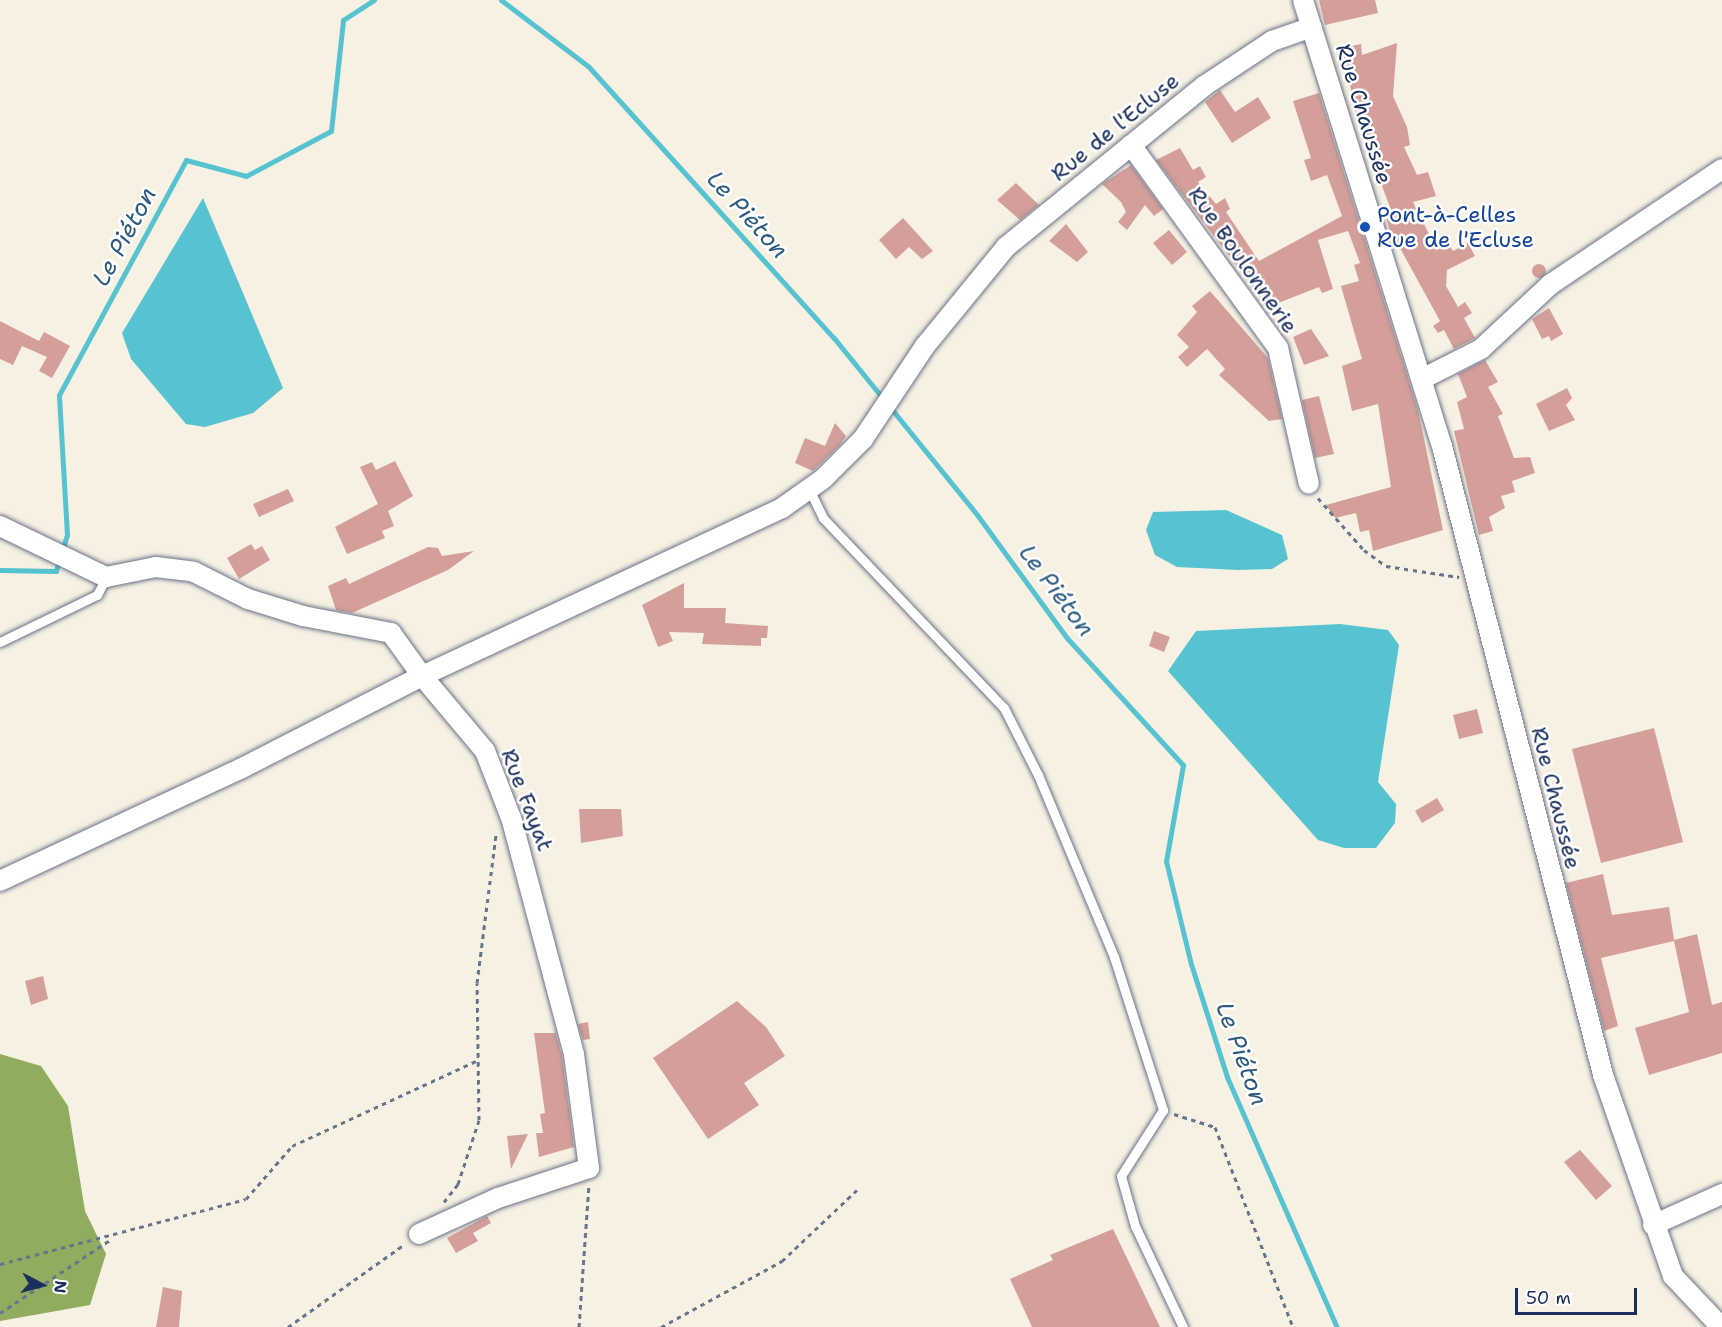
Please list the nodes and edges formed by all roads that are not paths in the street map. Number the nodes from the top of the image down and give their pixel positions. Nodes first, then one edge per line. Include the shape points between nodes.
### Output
1 (1303, 0) edge
2 (1312, 27) junction
3 (1131, 145) junction
4 (1722, 169) edge
5 (1422, 379) junction
6 (1309, 484) road end
7 (809, 489) junction
8 (0, 526) edge
9 (106, 577) junction
10 (0, 642) edge
11 (422, 675) junction
12 (0, 881) edge
13 (1722, 1194) edge
14 (1653, 1225) junction
15 (419, 1234) road end
16 (1184, 1327) edge
17 (1721, 1327) edge

1 - 2 street, Rue Chaussée
2 - 3 street, Rue de l'Ecluse via 1241,60
2 - 5 street, Rue Chaussée
3 - 6 street, Rue Boulonnerie via 1278,348
3 - 7 street, Rue de l'Ecluse via 1006,247 968,290 881,414 838,466
4 - 5 street via 1551,284 1481,349
5 - 14 street, Rue Chaussée via 1603,1075
7 - 11 street via 782,508
7 - 16 lane via 823,518 1004,708 1114,957 1163,1110 1122,1176 1135,1226
8 - 9 street
9 - 10 lane via 97,595
9 - 11 street, Rue Fayat via 156,567 194,572 292,613 391,633
11 - 12 street via 240,769
11 - 15 street, Rue Fayat via 485,751 514,828 574,1054 589,1168 498,1198
13 - 14 street
14 - 17 street, Rue Chaussée via 1673,1276

